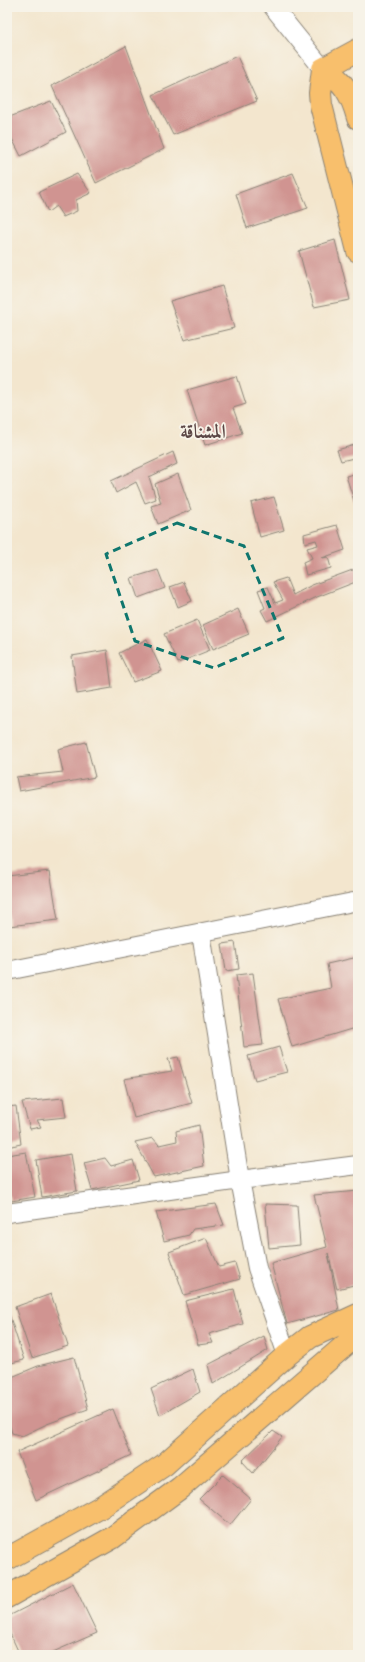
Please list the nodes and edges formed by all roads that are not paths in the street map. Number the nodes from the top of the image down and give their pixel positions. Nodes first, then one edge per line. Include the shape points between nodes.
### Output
1 (273, 7) edge
2 (358, 50) edge
3 (323, 69) junction
4 (357, 108) edge
5 (323, 117) junction
6 (358, 251) edge
7 (358, 901) edge
8 (201, 933) junction
9 (7, 971) edge
10 (358, 1165) edge
11 (240, 1180) junction
12 (7, 1213) edge
13 (358, 1315) edge
14 (358, 1334) edge
15 (287, 1355) junction
16 (7, 1559) edge
17 (7, 1597) edge

1 - 3 street
2 - 3 main road
3 - 4 main road via 342,83
3 - 5 main road via 320,93
4 - 5 main road
5 - 6 main road
7 - 8 street
8 - 9 street
8 - 11 street
10 - 11 street
11 - 12 street
11 - 15 street via 256,1268
13 - 15 main road via 310,1337
14 - 17 main road via 180,1488 112,1538
15 - 16 main road via 164,1466 101,1507

